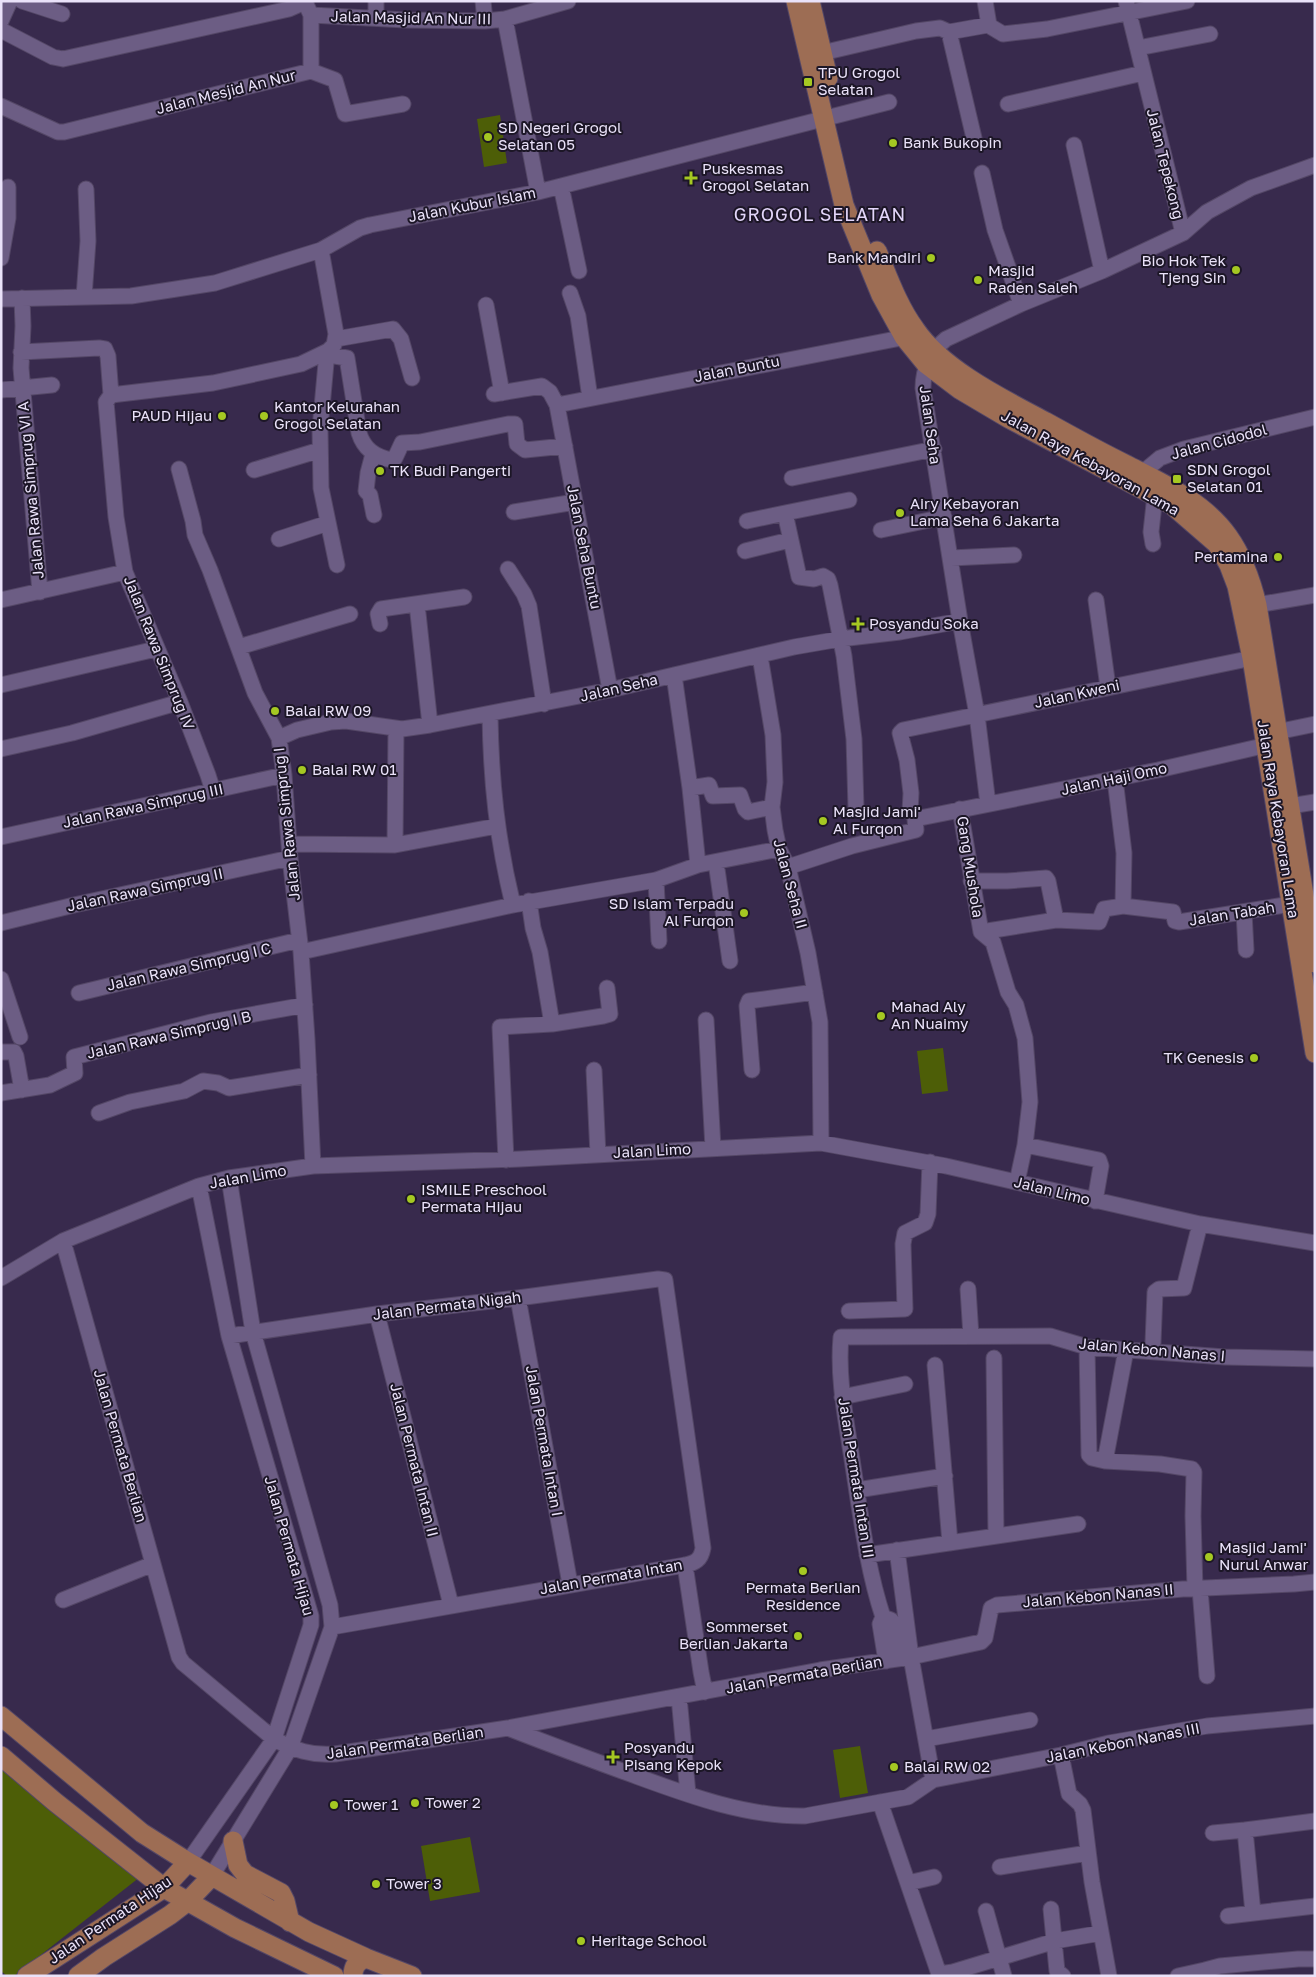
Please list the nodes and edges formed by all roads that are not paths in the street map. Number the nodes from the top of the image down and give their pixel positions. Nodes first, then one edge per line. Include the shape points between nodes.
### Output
1 (10, 1) edge
2 (22, 1) edge
3 (376, 1) edge
4 (483, 1) edge
5 (568, 1) edge
6 (796, 1) edge
7 (810, 1) edge
8 (985, 1) edge
9 (1187, 1) edge
10 (307, 6) edge
11 (1127, 7) edge
12 (62, 14) dead end
13 (376, 18) junction
14 (505, 19) junction
15 (1, 21) edge
16 (484, 21) junction
17 (989, 26) junction
18 (810, 29) junction
19 (1, 30) edge
20 (948, 32) junction
21 (1210, 34) dead end
22 (1138, 48) junction
23 (822, 53) junction
24 (311, 71) junction
25 (1144, 73) junction
26 (889, 102) dead end
27 (403, 104) dead end
28 (1008, 104) dead end
29 (1, 106) edge
30 (829, 117) junction
31 (974, 138) dead end
32 (1074, 145) dead end
33 (1315, 165) edge
34 (982, 173) dead end
35 (561, 186) junction
36 (8, 187) dead end
37 (86, 189) dead end
38 (538, 192) junction
39 (1183, 233) junction
40 (322, 250) junction
41 (1, 258) edge
42 (578, 271) dead end
43 (1102, 271) junction
44 (570, 293) dead end
45 (22, 298) junction
46 (84, 298) junction
47 (1, 299) edge
48 (1021, 304) junction
49 (486, 305) dead end
50 (909, 333) junction
51 (330, 347) junction
52 (21, 352) junction
53 (931, 358) junction
54 (412, 378) dead end
55 (52, 385) dead end
56 (22, 388) junction
57 (1, 390) edge
58 (110, 395) junction
59 (590, 398) junction
60 (557, 405) junction
61 (1315, 417) edge
62 (565, 446) junction
63 (934, 449) junction
64 (320, 450) junction
65 (373, 454) junction
66 (179, 469) dead end
67 (254, 470) dead end
68 (792, 478) dead end
69 (1138, 479) junction
70 (1155, 495) junction
71 (849, 500) dead end
72 (575, 502) junction
73 (514, 512) dead end
74 (785, 513) junction
75 (374, 515) dead end
76 (944, 517) junction
77 (747, 521) dead end
78 (328, 523) junction
79 (881, 530) dead end
80 (279, 539) dead end
81 (790, 540) junction
82 (1153, 544) dead end
83 (745, 551) dead end
84 (1014, 555) dead end
85 (951, 558) junction
86 (337, 564) dead end
87 (508, 569) dead end
88 (125, 572) junction
89 (40, 592) junction
90 (1315, 595) edge
91 (464, 597) dead end
92 (1, 600) edge
93 (1096, 600) dead end
94 (417, 604) junction
95 (1258, 605) junction
96 (350, 614) dead end
97 (960, 621) junction
98 (380, 624) dead end
99 (840, 639) junction
100 (239, 647) junction
101 (156, 648) junction
102 (760, 656) junction
103 (1259, 657) junction
104 (674, 675) junction
105 (1, 684) edge
106 (1108, 688) junction
107 (610, 690) junction
108 (180, 702) junction
109 (544, 704) junction
110 (490, 714) junction
111 (977, 715) junction
112 (1315, 724) edge
113 (430, 725) junction
114 (396, 728) junction
115 (1270, 737) junction
116 (279, 738) junction
117 (1, 749) edge
118 (284, 775) junction
119 (1115, 779) junction
120 (690, 788) junction
121 (213, 791) junction
122 (1315, 802) edge
123 (988, 804) junction
124 (1290, 806) junction
125 (772, 807) junction
126 (856, 808) dead end
127 (960, 809) junction
128 (910, 812) dead end
129 (496, 826) junction
130 (1, 836) edge
131 (395, 845) junction
132 (780, 849) junction
133 (290, 851) junction
134 (716, 862) junction
135 (698, 865) junction
136 (788, 867) junction
137 (656, 880) junction
138 (971, 881) junction
139 (529, 902) junction
140 (513, 904) junction
141 (1291, 904) junction
142 (1124, 906) junction
143 (1244, 912) junction
144 (1056, 920) junction
145 (1, 924) edge
146 (1312, 926) edge
147 (981, 932) junction
148 (659, 941) dead end
149 (300, 946) junction
150 (1246, 950) dead end
151 (1309, 956) edge
152 (730, 960) dead end
153 (1, 979) edge
154 (607, 988) dead end
155 (815, 992) junction
156 (78, 993) dead end
157 (4, 1001) edge
158 (305, 1005) junction
159 (706, 1020) dead end
160 (552, 1024) junction
161 (20, 1037) dead end
162 (1, 1052) edge
163 (1315, 1053) edge
164 (594, 1070) dead end
165 (752, 1070) dead end
166 (308, 1075) junction
167 (22, 1090) junction
168 (1, 1093) edge
169 (99, 1114) dead end
170 (820, 1143) junction
171 (1025, 1145) junction
172 (713, 1148) junction
173 (598, 1154) junction
174 (506, 1160) junction
175 (930, 1162) junction
176 (313, 1166) junction
177 (229, 1178) junction
178 (1017, 1182) junction
179 (199, 1186) junction
180 (1095, 1201) junction
181 (1200, 1224) junction
182 (63, 1241) junction
183 (1315, 1244) edge
184 (1, 1278) edge
185 (665, 1280) joint
186 (968, 1289) dead end
187 (518, 1298) junction
188 (849, 1311) dead end
189 (377, 1314) junction
190 (253, 1332) junction
191 (229, 1336) junction
192 (970, 1336) junction
193 (841, 1337) joint
194 (1153, 1342) dead end
195 (1087, 1347) junction
196 (1126, 1350) junction
197 (994, 1358) dead end
198 (1315, 1359) edge
199 (935, 1365) dead end
200 (905, 1384) dead end
201 (842, 1397) junction
202 (1105, 1461) junction
203 (945, 1476) junction
204 (857, 1490) junction
205 (1078, 1524) dead end
206 (996, 1536) junction
207 (950, 1543) junction
208 (898, 1550) junction
209 (867, 1555) junction
210 (153, 1564) junction
211 (685, 1565) junction
212 (1315, 1582) edge
213 (570, 1584) junction
214 (1197, 1589) junction
215 (63, 1600) dead end
216 (451, 1605) junction
217 (332, 1627) junction
218 (899, 1659) junction
219 (1207, 1676) dead end
220 (705, 1692) junction
221 (679, 1697) junction
222 (1, 1716) edge
223 (1315, 1716) edge
224 (1030, 1720) dead end
225 (508, 1728) junction
226 (274, 1739) junction
227 (926, 1739) junction
228 (290, 1748) junction
229 (1061, 1755) junction
230 (1, 1756) edge
231 (933, 1780) junction
232 (688, 1794) junction
233 (880, 1802) junction
234 (1315, 1822) edge
235 (1245, 1830) junction
236 (1212, 1833) dead end
237 (233, 1841) junction
238 (1088, 1853) junction
239 (188, 1862) junction
240 (1000, 1867) dead end
241 (211, 1877) junction
242 (934, 1877) dead end
243 (908, 1883) junction
244 (164, 1888) junction
245 (188, 1902) junction
246 (1315, 1906) edge
247 (1051, 1909) dead end
248 (986, 1911) dead end
249 (1253, 1913) junction
250 (1228, 1916) dead end
251 (290, 1922) junction
252 (1101, 1933) junction
253 (1055, 1941) junction
254 (366, 1958) junction
255 (998, 1958) junction
256 (1315, 1959) edge
257 (1206, 1973) edge
258 (27, 1976) edge
259 (78, 1976) edge
260 (334, 1976) edge
261 (353, 1976) edge
262 (412, 1976) edge
263 (1004, 1976) edge
264 (1063, 1976) edge
265 (1109, 1976) edge
266 (1178, 1976) edge

1 - 15 street
2 - 12 street
3 - 13 street
4 - 16 street
5 - 14 street, Jalan Masjid An Nur III
6 - 18 main road, Jalan Raya Kebayoran Lama
7 - 18 main road, Jalan Raya Kebayoran Lama
8 - 17 street
9 - 11 street
10 - 13 street, Jalan Masjid An Nur III
10 - 19 street via 63,59
10 - 24 street, Jalan Mesjid An Nur
11 - 17 street via 1060,27 1003,34
11 - 22 street, Jalan Tepekong
13 - 16 street, Jalan Masjid An Nur III
14 - 16 street, Jalan Masjid An Nur III
14 - 38 street
17 - 20 street
18 - 23 main road, Jalan Raya Kebayoran Lama
18 - 30 main road, Jalan Raya Kebayoran Lama
20 - 23 street via 940,28 916,31
20 - 31 street
21 - 22 street
22 - 25 street, Jalan Tepekong
23 - 30 main road, Jalan Raya Kebayoran Lama
24 - 27 street via 335,80 345,114
24 - 29 street, Jalan Mesjid An Nur via 64,132
25 - 28 street
25 - 39 street, Jalan Tepekong
26 - 30 street, Jalan Kubur Islam
30 - 35 street, Jalan Kubur Islam
30 - 50 main road, Jalan Raya Kebayoran Lama via 841,168
32 - 43 street
33 - 39 street via 1228,199
34 - 48 street via 995,230
35 - 38 street, Jalan Kubur Islam
35 - 42 street
36 - 41 street via 8,218
37 - 46 street via 88,241
38 - 40 street, Jalan Kubur Islam via 370,225
39 - 43 street, Jalan Tepekong
40 - 46 street, Jalan Kubur Islam via 218,282 131,296
40 - 51 street
43 - 48 street, Jalan Tepekong
44 - 59 street via 578,316
45 - 46 street, Jalan Kubur Islam
45 - 47 street, Jalan Kubur Islam
45 - 52 street, Jalan Rawa Simprug VI A
48 - 53 street, Jalan Tepekong via 946,339
49 - 60 street via 498,393 542,386 550,392
50 - 53 main road, Jalan Raya Kebayoran Lama
50 - 59 street, Jalan Buntu
51 - 54 street via 393,329 401,339
51 - 58 street via 301,364 217,383
51 - 64 street
51 - 65 street via 335,356 347,358 359,433 362,443
52 - 56 street, Jalan Rawa Simprug VI A
52 - 58 street, Jalan Rawa Simprug IV via 105,349
53 - 63 street, Jalan Seha via 924,388
53 - 69 main road, Jalan Raya Kebayoran Lama
55 - 56 street
56 - 57 street
56 - 89 street, Jalan Rawa Simprug VI A
58 - 88 street, Jalan Rawa Simprug IV via 106,402 116,518
59 - 60 street, Jalan Buntu
60 - 62 street, Jalan Seha Buntu
61 - 69 street, Jalan Cidodol via 1184,449 1160,458
62 - 65 street via 525,450 517,444 515,424 508,424 402,443 395,458 390,460
62 - 72 street, Jalan Seha Buntu
63 - 68 street
63 - 76 street, Jalan Seha
64 - 67 street
64 - 78 street via 321,488
65 - 75 street via 366,491 370,495
66 - 100 street, Jalan Rawa Simprug I via 194,535
69 - 70 main road, Jalan Raya Kebayoran Lama
69 - 95 main road, Jalan Raya Kebayoran Lama via 1181,494 1228,535 1245,565
70 - 82 street
70 - 103 main road, Jalan Raya Kebayoran Lama via 1182,512 1217,544 1237,586
71 - 74 street
72 - 73 street
72 - 107 street, Jalan Seha Buntu
74 - 77 street
74 - 81 street
76 - 79 street
76 - 85 street, Jalan Seha
78 - 80 street
78 - 86 street
81 - 83 street
81 - 99 street via 799,577 814,580 823,576 828,579
84 - 85 street
85 - 97 street, Jalan Seha
87 - 109 street via 529,606
88 - 89 street
88 - 101 street, Jalan Rawa Simprug IV
89 - 92 street
90 - 95 street
91 - 94 street
93 - 106 street
94 - 98 street via 381,609 378,614
94 - 113 street
95 - 103 main road, Jalan Raya Kebayoran Lama
96 - 100 street
97 - 99 street, Jalan Seha
97 - 111 street, Jalan Seha
99 - 102 street, Jalan Seha
99 - 126 street via 854,739
100 - 116 street, Jalan Rawa Simprug I via 255,694
101 - 105 street
101 - 108 street, Jalan Rawa Simprug IV
102 - 104 street, Jalan Seha
102 - 125 street, Jalan Seha II via 773,735 776,773
103 - 106 street, Jalan Kweni
103 - 115 main road, Jalan Raya Kebayoran Lama
104 - 107 street, Jalan Seha
104 - 120 street
106 - 111 street, Jalan Kweni
107 - 109 street, Jalan Seha
108 - 117 street via 72,733
108 - 121 street, Jalan Rawa Simprug IV
109 - 110 street, Jalan Seha
110 - 113 street, Jalan Seha
110 - 129 street
111 - 123 street
111 - 128 street, Jalan Kweni via 901,731 911,793
112 - 115 street, Jalan Haji Omo
113 - 114 street, Jalan Seha
114 - 116 street, Jalan Seha via 331,722
114 - 131 street
115 - 119 street, Jalan Haji Omo
115 - 124 main road, Jalan Raya Kebayoran Lama
115 - 141 main road, Jalan Raya Kebayoran Lama
116 - 118 street, Jalan Rawa Simprug I
118 - 121 street, Jalan Rawa Simprug III
118 - 133 street, Jalan Rawa Simprug I
119 - 123 street, Jalan Haji Omo
119 - 142 street via 1124,853
120 - 125 street via 709,785 713,796 740,795 748,812
120 - 135 street
121 - 130 street, Jalan Rawa Simprug III
122 - 124 street
123 - 127 street, Jalan Haji Omo
124 - 146 main road, Jalan Raya Kebayoran Lama
125 - 132 street, Jalan Seha II
127 - 136 street, Jalan Haji Omo via 915,819 916,830
127 - 138 street, Gang Mushola
129 - 131 street, Jalan Rawa Simprug II
129 - 140 street
131 - 133 street, Jalan Rawa Simprug II
132 - 134 street, Jalan Rawa Simprug I C
132 - 136 street, Jalan Seha II
133 - 145 street, Jalan Rawa Simprug II
133 - 149 street, Jalan Rawa Simprug I
134 - 135 street, Jalan Rawa Simprug I C
134 - 152 street
135 - 137 street, Jalan Rawa Simprug I C
136 - 155 street, Jalan Seha II
137 - 139 street, Jalan Rawa Simprug I C
137 - 148 street
138 - 144 street via 1046,878
138 - 147 street, Gang Mushola
139 - 140 street, Jalan Rawa Simprug I C
139 - 160 street
140 - 149 street, Jalan Rawa Simprug I C
141 - 143 street, Jalan Tabah
141 - 151 main road, Jalan Raya Kebayoran Lama
142 - 143 street, Jalan Tabah via 1173,912 1177,922
142 - 144 street, Jalan Tabah via 1104,909 1099,922
143 - 150 street
144 - 147 street, Jalan Tabah
146 - 151 main road, Jalan Raya Kebayoran Lama
147 - 171 street, Gang Mushola via 993,942 1025,1038 1030,1102
149 - 156 street, Jalan Rawa Simprug I C
149 - 158 street, Jalan Rawa Simprug I
151 - 163 main road, Jalan Raya Kebayoran Lama
153 - 157 street
154 - 160 street via 610,1014
155 - 165 street via 750,1001 747,1006
155 - 170 street, Jalan Seha II via 820,1022
157 - 161 street
158 - 166 street, Jalan Rawa Simprug I
158 - 167 street, Jalan Rawa Simprug I B via 211,1022 74,1057 74,1074 56,1083
159 - 172 street
160 - 174 street via 500,1027
162 - 167 street via 14,1052
164 - 173 street
166 - 169 street via 229,1088 203,1081 189,1089 130,1102
166 - 176 street, Jalan Rawa Simprug I
167 - 168 street
170 - 172 street, Jalan Limo
170 - 175 street, Jalan Limo
171 - 178 street, Gang Mushola
171 - 180 street via 1099,1160 1101,1166
172 - 173 street, Jalan Limo
173 - 174 street, Jalan Limo
174 - 176 street, Jalan Limo
175 - 178 street, Jalan Limo
175 - 188 street via 928,1214 925,1223 905,1233 903,1244 905,1309
176 - 177 street, Jalan Limo
177 - 179 street, Jalan Limo
177 - 190 street, Jalan Permata Hijau
178 - 180 street, Jalan Limo
179 - 182 street, Jalan Limo
179 - 191 street, Jalan Permata Hijau
180 - 181 street, Jalan Limo
181 - 183 street, Jalan Limo
181 - 194 street via 1184,1288 1155,1292
182 - 184 street, Jalan Limo
182 - 210 street, Jalan Permata Berlian
185 - 187 street, Jalan Permata Nigah
185 - 211 street, Jalan Permata Intan via 703,1548 698,1560
186 - 192 street
187 - 189 street, Jalan Permata Nigah
187 - 213 street, Jalan Permata Intan I
189 - 190 street, Jalan Permata Nigah
189 - 216 street, Jalan Permata Intan II
190 - 191 street, Jalan Permata Nigah
190 - 217 street, Jalan Permata Hijau via 330,1606
191 - 226 street, Jalan Permata Hijau via 311,1616 310,1633
192 - 193 street, Jalan Kebon Nanas I
192 - 195 street, Jalan Kebon Nanas I via 1050,1336
193 - 201 street, Jalan Permata Intan III
195 - 196 street, Jalan Kebon Nanas I
195 - 202 street via 1089,1455 1095,1460
196 - 198 street, Jalan Kebon Nanas I
196 - 202 street
197 - 206 street
199 - 203 street
200 - 201 street
201 - 204 street, Jalan Permata Intan III
202 - 214 street via 1160,1464 1194,1470
203 - 204 street
203 - 207 street
204 - 209 street, Jalan Permata Intan III
205 - 206 street
206 - 207 street
207 - 208 street
208 - 209 street
208 - 218 street
209 - 218 street, Jalan Permata Intan III via 878,1604 884,1616 893,1623
210 - 215 street
210 - 226 street, Jalan Permata Berlian via 183,1663
211 - 213 street, Jalan Permata Intan
211 - 220 street
212 - 214 street, Jalan Kebon Nanas II
213 - 216 street, Jalan Permata Intan
214 - 218 street, Jalan Kebon Nanas II via 994,1605 983,1641
214 - 219 street
216 - 217 street, Jalan Permata Intan
217 - 228 street, Jalan Permata Hijau
218 - 220 street, Jalan Permata Berlian
218 - 227 street
220 - 221 street, Jalan Permata Berlian
221 - 225 street, Jalan Permata Berlian
221 - 232 street
222 - 239 main road via 142,1833
223 - 229 street, Jalan Kebon Nanas III via 1207,1726
224 - 227 street
225 - 228 street, Jalan Permata Berlian via 335,1754 314,1754
225 - 232 street
226 - 228 street, Jalan Permata Berlian
226 - 239 street, Jalan Permata Hijau
227 - 231 street
228 - 237 street, Jalan Permata Hijau
229 - 231 street, Jalan Kebon Nanas III
229 - 238 street via 1070,1794 1083,1810
230 - 244 main road
231 - 233 street via 908,1797
232 - 233 street via 752,1811 788,1816 805,1816
233 - 243 street
234 - 235 street
235 - 236 street
235 - 249 street
237 - 241 street, Jalan Permata Hijau
237 - 251 main road via 238,1865 245,1874 281,1893
238 - 240 street
238 - 252 street
239 - 241 main road
239 - 244 main road, Jalan Permata Hijau
241 - 245 main road, Jalan Permata Hijau
241 - 251 main road
242 - 243 street
243 - 255 street via 939,1974
244 - 245 main road
244 - 258 main road, Jalan Permata Hijau
245 - 259 main road, Jalan Permata Hijau
245 - 260 main road
246 - 249 street
247 - 253 street
248 - 255 street
249 - 250 street
251 - 254 main road
252 - 253 street
252 - 265 street
253 - 255 street
253 - 264 street via 1057,1971
254 - 261 main road via 357,1963
254 - 262 main road
255 - 263 street
256 - 257 street via 1249,1963
257 - 266 street

